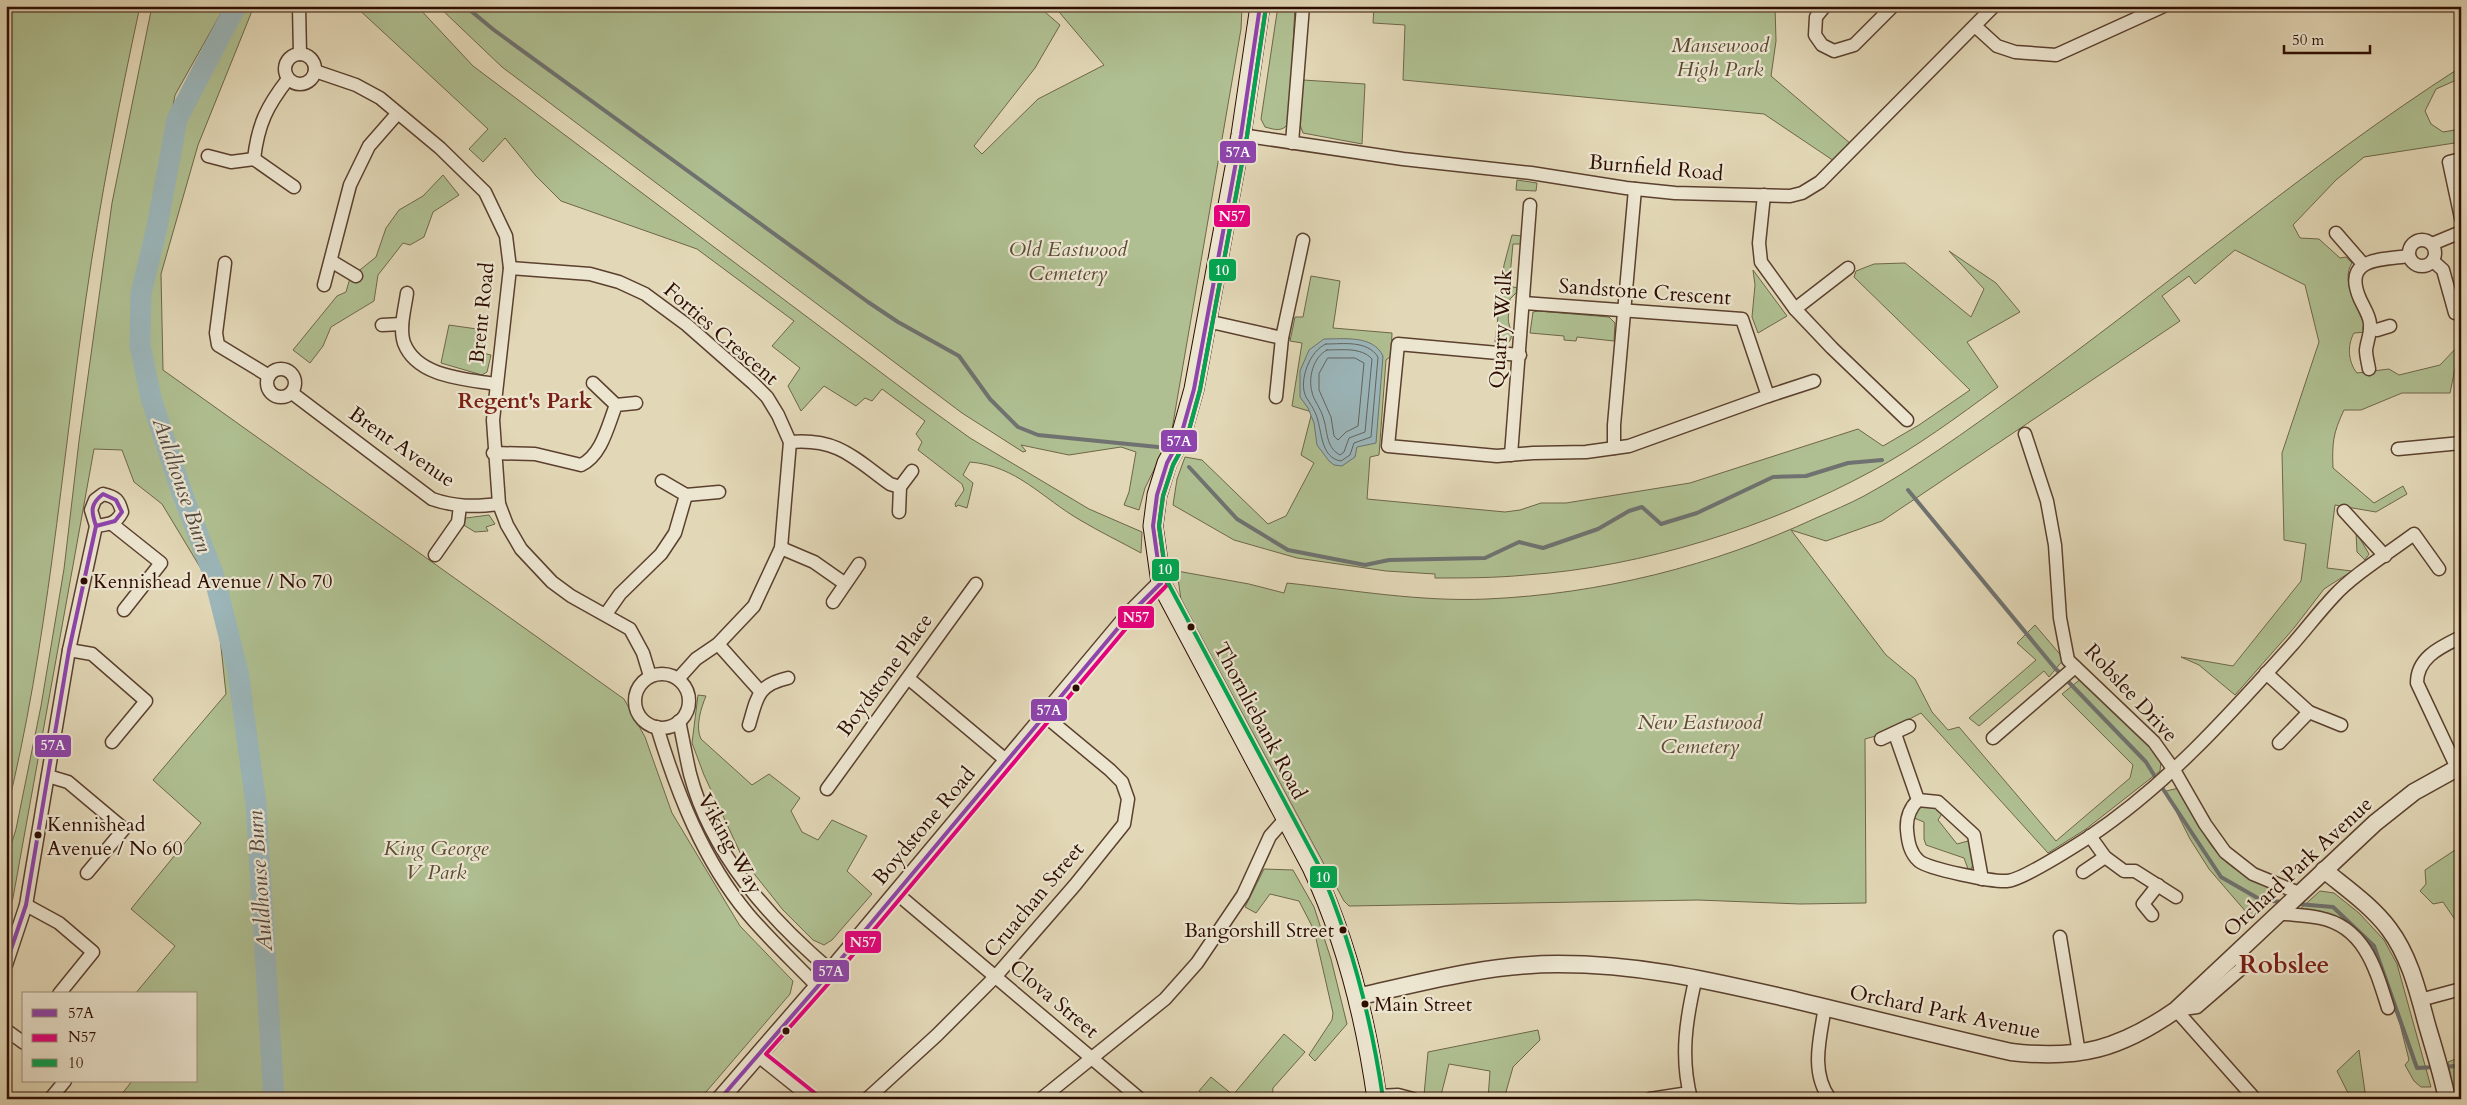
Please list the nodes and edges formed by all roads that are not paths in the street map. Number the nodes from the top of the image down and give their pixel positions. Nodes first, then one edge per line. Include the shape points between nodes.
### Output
1 (299, 6) edge
2 (1260, 6) edge
3 (1303, 6) edge
4 (1825, 6) edge
5 (1893, 6) edge
6 (1994, 6) edge
7 (2164, 6) edge
8 (1975, 26) junction
9 (300, 54) junction
10 (315, 71) junction
11 (288, 78) junction
12 (397, 114) junction
13 (1242, 134) junction
14 (1292, 143) junction
15 (208, 156) dead end
16 (254, 159) junction
17 (2461, 159) edge
18 (294, 187) dead end
19 (1635, 189) junction
20 (1764, 195) junction
21 (1530, 206) dead end
22 (2461, 218) edge
23 (2461, 232) edge
24 (2336, 233) dead end
25 (1303, 240) dead end
26 (2432, 244) junction
27 (2409, 256) junction
28 (331, 261) junction
29 (2433, 261) junction
30 (225, 263) dead end
31 (2363, 264) junction
32 (510, 268) junction
33 (1848, 268) dead end
34 (356, 276) dead end
35 (324, 286) dead end
36 (407, 294) dead end
37 (1523, 303) junction
38 (1624, 309) junction
39 (1795, 309) junction
40 (2455, 313) dead end
41 (1206, 321) junction
42 (402, 324) junction
43 (382, 325) dead end
44 (2390, 326) dead end
45 (2370, 328) junction
46 (1282, 338) junction
47 (1520, 355) junction
48 (2369, 369) dead end
49 (269, 376) junction
50 (1814, 381) dead end
51 (593, 383) dead end
52 (495, 384) junction
53 (292, 392) junction
54 (1768, 396) junction
55 (1276, 397) dead end
56 (636, 403) dead end
57 (616, 405) junction
58 (1907, 420) dead end
59 (2026, 434) dead end
60 (790, 442) junction
61 (2461, 443) edge
62 (1614, 448) junction
63 (2398, 449) dead end
64 (494, 452) junction
65 (1511, 455) junction
66 (912, 471) dead end
67 (662, 481) dead end
68 (900, 486) junction
69 (719, 492) dead end
70 (686, 495) junction
71 (499, 504) junction
72 (460, 506) junction
73 (2344, 511) dead end
74 (898, 512) dead end
75 (112, 524) junction
76 (96, 526) junction
77 (781, 548) junction
78 (435, 555) dead end
79 (2385, 556) junction
80 (859, 564) dead end
81 (2439, 569) dead end
82 (844, 583) junction
83 (1161, 583) junction
84 (976, 584) dead end
85 (833, 602) dead end
86 (124, 610) dead end
87 (606, 614) junction
88 (2461, 637) edge
89 (718, 644) junction
90 (69, 650) junction
91 (2075, 666) junction
92 (2266, 673) junction
93 (650, 676) junction
94 (788, 678) dead end
95 (908, 678) junction
96 (678, 679) junction
97 (760, 691) junction
98 (2309, 712) junction
99 (1045, 716) junction
100 (679, 722) junction
101 (749, 725) dead end
102 (2341, 725) dead end
103 (1909, 726) dead end
104 (656, 727) junction
105 (1895, 734) junction
106 (1993, 738) dead end
107 (1881, 739) dead end
108 (112, 742) dead end
109 (2279, 742) dead end
110 (1007, 761) junction
111 (2459, 767) edge
112 (2174, 770) junction
113 (48, 776) junction
114 (827, 789) dead end
115 (1918, 800) junction
116 (1286, 818) junction
117 (2090, 836) junction
118 (2104, 857) junction
119 (2324, 870) junction
120 (2083, 872) dead end
121 (87, 873) dead end
122 (1982, 879) junction
123 (2158, 885) junction
124 (895, 892) junction
125 (2176, 897) dead end
126 (2288, 903) junction
127 (26, 905) junction
128 (2152, 915) dead end
129 (2059, 937) dead end
130 (6, 965) edge
131 (831, 970) junction
132 (996, 976) junction
133 (1696, 977) junction
134 (817, 986) junction
135 (2461, 989) edge
136 (61, 992) edge
137 (1357, 997) junction
138 (2420, 1000) junction
139 (1825, 1007) junction
140 (2388, 1008) dead end
141 (2176, 1010) junction
142 (6, 1030) edge
143 (22, 1042) edge
144 (2079, 1053) junction
145 (757, 1055) junction
146 (1091, 1057) junction
147 (63, 1082) edge
148 (1690, 1096) edge
149 (1377, 1097) edge
150 (50, 1099) edge
151 (720, 1099) edge
152 (812, 1099) edge
153 (867, 1099) edge
154 (1041, 1099) edge
155 (1140, 1099) edge
156 (1413, 1099) edge
157 (1650, 1099) edge
158 (1830, 1099) edge
159 (2255, 1099) edge
160 (2447, 1099) edge

1 - 9 street
2 - 13 main road, Thornliebank Road
3 - 14 street
4 - 5 street via 1816,17 1815,35 1822,45 1834,51 1854,45
6 - 8 street, Burnfield Road
7 - 8 street via 2056,55 2014,52 1997,46
8 - 20 street, Burnfield Road via 1820,182 1790,196
9 - 10 street via 310,57
9 - 11 street via 287,60 284,69
10 - 11 street via 310,80 301,85
10 - 12 street, Brent Road via 356,85 380,98
11 - 16 street via 265,112 256,135
12 - 28 street via 369,146 350,185
12 - 32 street, Brent Road via 440,148 485,192 506,236
13 - 14 street, Burnfield Road
13 - 41 main road, Thornliebank Road
14 - 19 street, Burnfield Road
15 - 16 street via 231,162
16 - 18 street
17 - 22 street via 2449,162
19 - 20 street, Burnfield Road
19 - 38 street
20 - 39 street via 1759,243 1762,262
21 - 37 street, Quarry Walk
23 - 26 street
24 - 31 street
25 - 46 street
26 - 27 street via 2416,241 2410,247
26 - 29 street via 2435,252
27 - 29 street via 2421,267
27 - 31 street
28 - 34 street
28 - 35 street
29 - 40 street via 2443,270
30 - 49 street via 216,333 218,345
31 - 45 street via 2356,271 2354,280
32 - 52 street, Brent Road
32 - 60 street, Forties Crescent via 590,274 645,294 687,325 753,383 778,415
33 - 39 street
36 - 42 street
37 - 38 street, Sandstone Crescent
37 - 47 street, Quarry Walk
38 - 54 street, Sandstone Crescent via 1742,319
38 - 62 street
39 - 58 street
41 - 46 street
41 - 83 main road, Thornliebank Road via 1188,415 1157,495 1154,526
42 - 43 street
42 - 52 street via 404,343 414,357 432,370
44 - 45 street via 2377,330
45 - 48 street via 2366,352
46 - 55 street
47 - 65 street, Quarry Walk
47 - 65 street via 1398,344 1388,446
49 - 53 street via 268,389 274,396 284,397
49 - 53 street via 279,369 291,373 295,385
50 - 54 street
51 - 57 street
52 - 64 street, Brent Road
53 - 72 street, Brent Avenue via 432,498
54 - 62 street via 1629,446
56 - 57 street
57 - 64 street via 593,457 581,465 535,454
59 - 91 street, Robslee Drive via 2047,501 2055,545 2060,618 2068,660
60 - 68 street via 836,446 890,484
60 - 77 street, Forties Crescent
61 - 63 street
62 - 65 street
64 - 71 street, Brent Road
66 - 68 street
67 - 70 street
68 - 74 street
69 - 70 street
70 - 87 street via 674,533 661,554 620,594
71 - 72 street, Brent Avenue
71 - 87 street, Brent Road via 506,525 520,549 571,596
72 - 78 street via 458,522
73 - 79 street
75 - 76 street
75 - 76 street via 122,512 119,500 103,494 95,500 91,510
75 - 86 street via 161,563
76 - 90 street
77 - 82 street via 814,562
77 - 89 street, Forties Crescent via 754,606
79 - 81 street via 2414,534
79 - 92 street via 2334,595
80 - 82 street
82 - 85 street
83 - 99 street, Boydstone Road via 1129,615
83 - 116 main road, Thornliebank Road
84 - 95 street, Boydstone Place
87 - 93 street, Brent Road via 630,629
88 - 111 street via 2427,656 2417,672 2417,683
89 - 96 street, Forties Crescent via 696,659
89 - 97 street
90 - 108 street via 92,654 146,701
90 - 113 street
91 - 106 street
91 - 112 street, Robslee Drive via 2154,742
92 - 98 street
92 - 112 street
93 - 96 street via 661,674
93 - 104 street via 638,688 636,705 640,716
94 - 97 street via 773,681
95 - 110 street
95 - 114 street, Boydstone Place
96 - 100 street via 688,692 689,701
97 - 101 street
98 - 102 street
98 - 109 street
99 - 110 street, Boydstone Road
99 - 132 street, Cruachan Street via 1122,782 1128,799 1124,824
100 - 104 street
100 - 131 street, Viking Way via 690,775 716,836 739,875 774,918
103 - 105 street
104 - 134 street, Viking Way via 673,779 698,836 728,886 748,915
105 - 107 street
105 - 115 street
110 - 124 street, Boydstone Road
111 - 119 street, Orchard Park Avenue via 2414,792 2375,822
112 - 117 street
112 - 126 street, Robslee Drive via 2225,852
113 - 121 street via 68,782 124,829
113 - 127 street
115 - 122 street via 1938,802 1974,835
115 - 122 street via 1911,807 1906,824 1912,853 1920,862
116 - 137 main road via 1332,912
116 - 146 street via 1270,836 1243,895 1197,963 1164,999
117 - 118 street
117 - 122 street via 2008,881
118 - 120 street
118 - 123 street via 2124,871 2135,871
119 - 126 street, Orchard Park Avenue
119 - 138 street via 2389,928 2410,967
123 - 125 street
123 - 128 street via 2142,904
124 - 131 street, Boydstone Road
124 - 132 street, Clova Street
126 - 140 street, Robslee Drive via 2346,929 2362,943 2372,960
126 - 141 street, Orchard Park Avenue
127 - 130 street
127 - 136 street via 59,922 93,952
129 - 144 street
131 - 134 street, Boydstone Road
132 - 146 street, Clova Street
132 - 153 street, Cruachan Street
133 - 137 street, Orchard Park Avenue via 1621,966 1529,966 1453,976
133 - 139 street, Orchard Park Avenue
133 - 148 street via 1684,1046
134 - 145 street, Boydstone Road
135 - 138 street
137 - 149 main road
138 - 160 street
139 - 144 street, Orchard Park Avenue via 2011,1052 2054,1056
139 - 158 street via 1818,1067
141 - 144 street, Orchard Park Avenue via 2124,1041
141 - 159 street
142 - 143 street
145 - 151 street, Boydstone Road
145 - 152 street
146 - 154 street
146 - 155 street, Clova Street
147 - 150 street
148 - 157 street
149 - 156 street via 1398,1095

